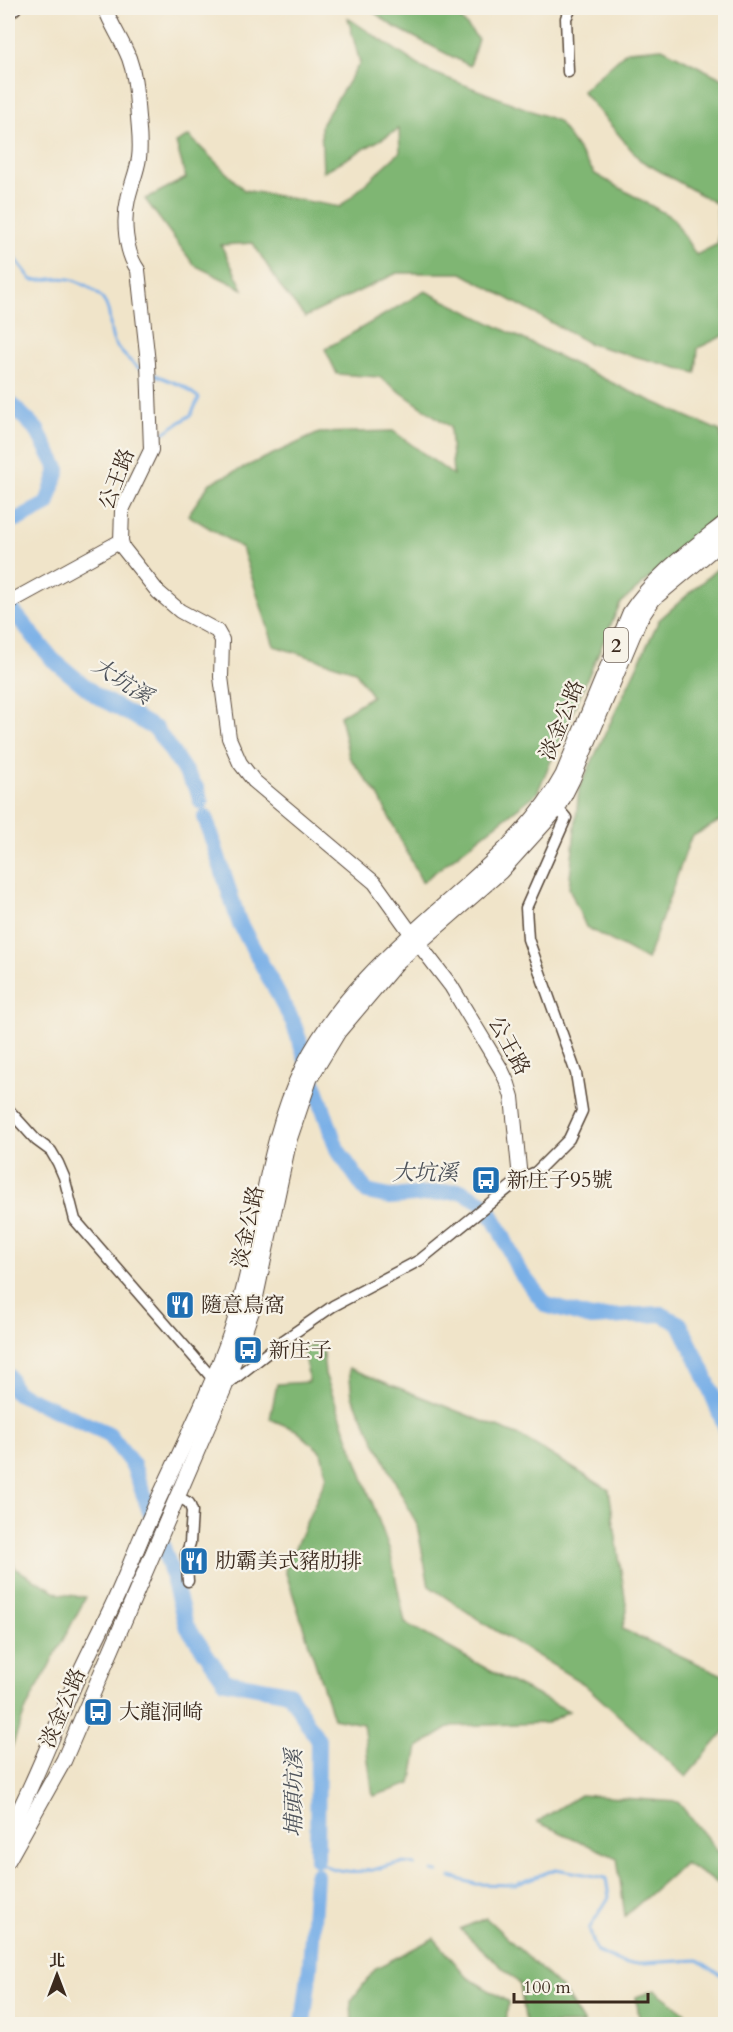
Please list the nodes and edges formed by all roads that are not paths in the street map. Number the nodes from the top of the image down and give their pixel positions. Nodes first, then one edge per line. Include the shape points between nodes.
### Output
1 (16, 8) edge
2 (105, 8) edge
3 (571, 8) edge
4 (8, 15) edge
5 (568, 72) dead end
6 (726, 522) edge
7 (726, 538) edge
8 (121, 541) junction
9 (8, 603) edge
10 (554, 803) junction
11 (420, 929) junction
12 (421, 947) dead end
13 (8, 1109) edge
14 (520, 1179) junction
15 (219, 1383) junction
16 (174, 1501) junction
17 (188, 1581) dead end
18 (8, 1833) edge
19 (8, 1860) edge

1 - 4 street
2 - 8 street, 公王路 via 136,82 139,158 127,201 126,222 128,247 138,270 152,450 122,510
3 - 5 street via 566,18
6 - 10 main road, 淡金公路 / 2 via 663,573 630,613
7 - 10 main road, 淡金公路 / 2 via 653,599 639,620 572,780
8 - 9 street
8 - 11 street, 公王路 via 158,592 180,611 217,631 222,640 221,677 229,738 240,763 254,781 375,883
10 - 11 main road, 淡金公路 / 2
10 - 14 street via 566,818 526,908 528,939 576,1072 582,1110 569,1139 536,1172
11 - 15 main road, 淡金公路 / 2 via 353,993 302,1082 276,1141
12 - 14 street, 公王路 via 451,986 508,1084
13 - 15 street via 58,1162 75,1220
14 - 15 street via 420,1260 333,1306
15 - 16 main road, 淡金公路 / 2
15 - 18 main road, 淡金公路 / 2 via 167,1480
16 - 17 street via 189,1503 192,1511 186,1555
16 - 19 main road, 淡金公路 / 2 via 64,1760

